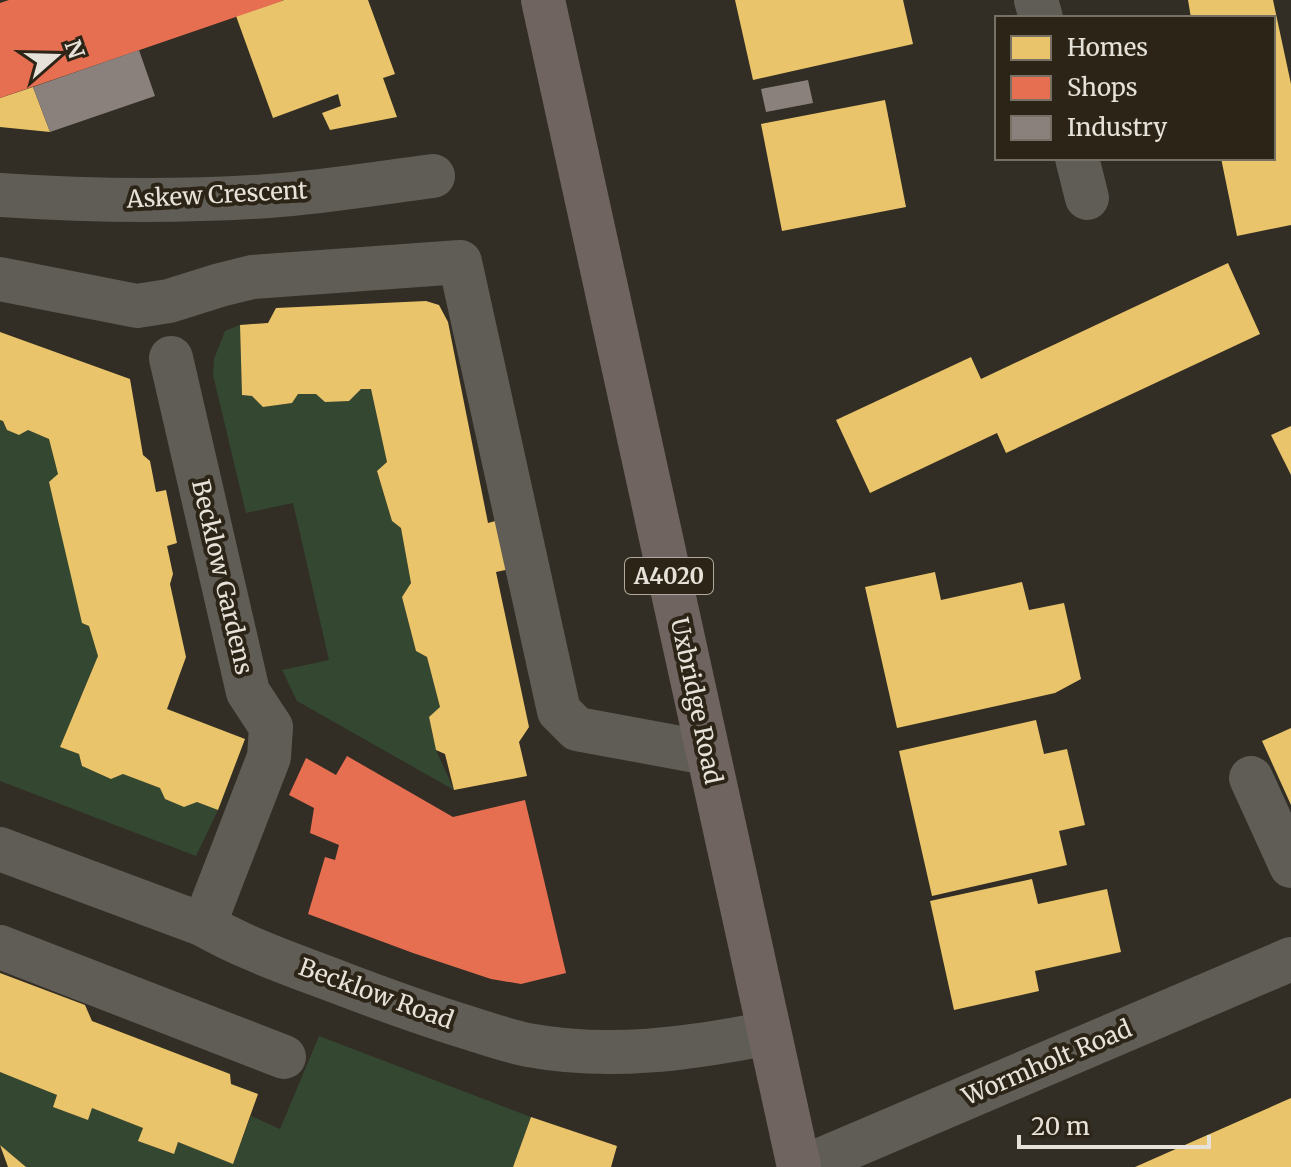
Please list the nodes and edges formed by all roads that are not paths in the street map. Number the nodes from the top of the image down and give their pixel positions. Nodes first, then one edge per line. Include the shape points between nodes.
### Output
1 (543, 0) edge
2 (433, 176) dead end
3 (0, 195) edge
4 (0, 279) edge
5 (171, 358) dead end
6 (707, 753) junction
7 (1251, 778) dead end
8 (0, 849) edge
9 (1291, 866) edge
10 (204, 925) junction
11 (0, 947) edge
12 (1291, 959) edge
13 (769, 1033) junction
14 (284, 1057) dead end
15 (801, 1167) edge

1 - 6 main road, Uxbridge Road / A4020
2 - 3 street, Askew Crescent via 271,196
4 - 6 street via 137,306 252,277 460,262 559,711 577,729
5 - 10 street, Becklow Gardens via 248,692 271,727 269,757
6 - 13 main road, Uxbridge Road / A4020
7 - 9 street
8 - 10 street, Becklow Road
10 - 13 street, Becklow Road via 410,1009 527,1045 622,1053
11 - 14 street
12 - 15 street, Wormholt Road
13 - 15 main road, Uxbridge Road / A4020

